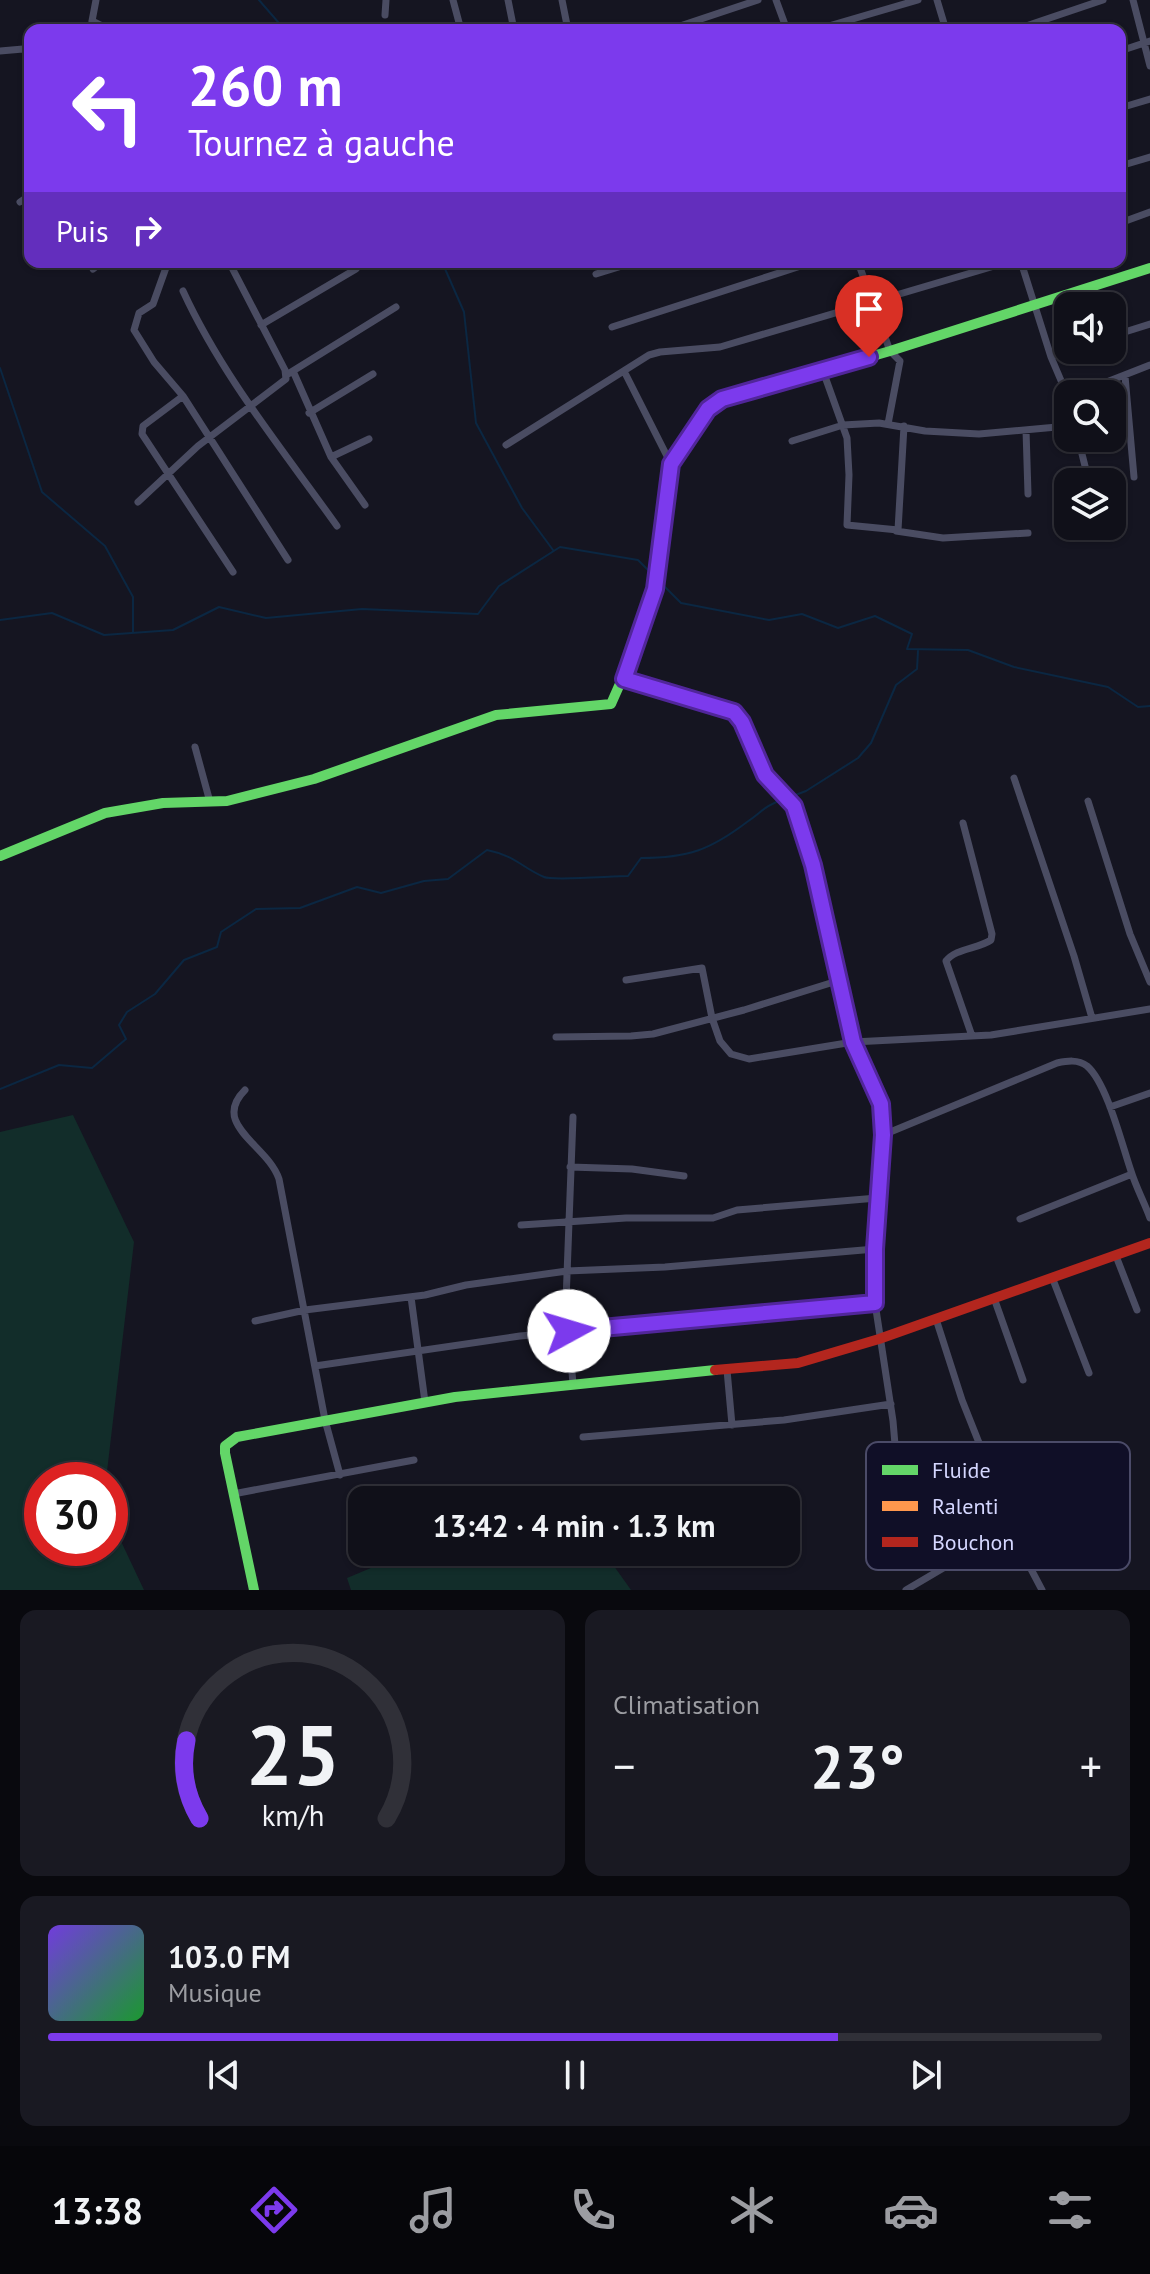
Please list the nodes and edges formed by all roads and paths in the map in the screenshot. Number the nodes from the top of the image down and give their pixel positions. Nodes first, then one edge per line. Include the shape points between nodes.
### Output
1 (96, 0) edge
2 (386, 0) edge
3 (453, 0) edge
4 (508, 0) edge
5 (562, 0) edge
6 (758, 0) edge
7 (776, 0) edge
8 (918, 0) edge
9 (937, 0) edge
10 (1103, 0) edge
11 (1133, 0) edge
12 (385, 15) dead end
13 (93, 24) edge
14 (459, 24) edge
15 (513, 24) edge
16 (567, 24) edge
17 (686, 24) edge
18 (785, 24) edge
19 (836, 24) edge
20 (944, 24) edge
21 (1032, 24) edge
22 (1147, 42) edge
23 (1126, 49) edge
24 (0, 51) edge
25 (24, 51) edge
26 (1150, 66) edge
27 (1150, 99) edge
28 (1126, 106) edge
29 (1150, 157) edge
30 (1126, 164) edge
31 (24, 199) edge
32 (20, 202) dead end
33 (1150, 212) edge
34 (1126, 221) edge
35 (166, 268) edge
36 (232, 268) edge
37 (616, 268) edge
38 (794, 268) edge
39 (860, 268) edge
40 (988, 268) edge
41 (1023, 268) edge
42 (1150, 268) edge
43 (356, 269) dead end
44 (596, 274) dead end
45 (183, 291) dead end
46 (872, 303) junction
47 (1035, 306) junction
48 (396, 307) dead end
49 (1150, 324) edge
50 (261, 325) junction
51 (612, 327) dead end
52 (1126, 332) edge
53 (890, 351) junction
54 (1054, 356) edge
55 (1051, 357) junction
56 (1150, 365) edge
57 (624, 371) junction
58 (823, 371) junction
59 (290, 373) junction
60 (373, 374) dead end
61 (1125, 376) junction
62 (1060, 380) edge
63 (1114, 380) edge
64 (183, 396) junction
65 (250, 405) junction
66 (309, 413) junction
67 (888, 424) junction
68 (843, 425) junction
69 (904, 426) junction
70 (1054, 427) edge
71 (1026, 430) junction
72 (209, 438) junction
73 (369, 439) dead end
74 (792, 441) dead end
75 (506, 445) dead end
76 (331, 457) junction
77 (671, 464) junction
78 (166, 474) junction
79 (1134, 477) dead end
80 (1028, 494) dead end
81 (138, 502) dead end
82 (365, 505) dead end
83 (337, 526) dead end
84 (896, 531) junction
85 (1028, 533) dead end
86 (288, 560) dead end
87 (233, 572) dead end
88 (624, 679) junction
89 (195, 747) dead end
90 (1014, 778) dead end
91 (1088, 801) dead end
92 (210, 802) junction
93 (963, 823) dead end
94 (0, 856) edge
95 (626, 980) dead end
96 (837, 981) junction
97 (1150, 982) edge
98 (1150, 1009) edge
99 (712, 1018) junction
100 (1092, 1018) junction
101 (972, 1036) junction
102 (556, 1037) dead end
103 (853, 1042) junction
104 (245, 1090) dead end
105 (1150, 1093) edge
106 (1110, 1107) junction
107 (573, 1117) dead end
108 (883, 1135) junction
109 (570, 1167) junction
110 (1132, 1174) junction
111 (684, 1176) dead end
112 (877, 1198) junction
113 (1150, 1218) edge
114 (1020, 1219) dead end
115 (569, 1222) junction
116 (521, 1225) dead end
117 (1150, 1243) edge
118 (875, 1249) junction
119 (1116, 1256) junction
120 (567, 1271) junction
121 (1052, 1277) junction
122 (411, 1297) junction
123 (994, 1298) junction
124 (875, 1303) junction
125 (305, 1310) junction
126 (1137, 1310) dead end
127 (936, 1319) junction
128 (255, 1321) dead end
129 (569, 1331) junction
130 (879, 1339) junction
131 (418, 1350) junction
132 (315, 1366) junction
133 (727, 1370) junction
134 (1089, 1373) dead end
135 (1023, 1380) dead end
136 (573, 1384) junction
137 (425, 1402) junction
138 (891, 1404) junction
139 (325, 1420) junction
140 (732, 1425) junction
141 (583, 1437) dead end
142 (894, 1442) edge
143 (979, 1442) edge
144 (414, 1460) dead end
145 (340, 1475) junction
146 (233, 1494) junction
147 (940, 1570) edge
148 (1032, 1570) edge
149 (254, 1590) edge
150 (906, 1590) edge
151 (1042, 1590) edge

1 - 13 street
2 - 12 street
3 - 14 street
4 - 15 street
5 - 16 street
6 - 17 street
7 - 18 street
8 - 19 street
9 - 20 street
10 - 21 street
11 - 22 street
22 - 23 street
22 - 26 street
24 - 25 street
27 - 28 street
29 - 30 street
31 - 32 street
33 - 34 street
35 - 64 street via 153,304 139,313 134,330
36 - 50 street
37 - 44 street
38 - 51 street
39 - 46 street
40 - 46 street
41 - 47 street
42 - 47 street
43 - 50 street
45 - 65 street
46 - 53 street
46 - 57 street via 720,347 649,355
47 - 53 street
47 - 55 street
48 - 59 street
49 - 52 street
50 - 59 street
53 - 58 street
53 - 67 street via 900,361
54 - 55 street
55 - 62 street
56 - 61 street
57 - 75 street
57 - 77 street
58 - 68 street
58 - 77 street via 714,403
59 - 65 street
59 - 66 street
60 - 66 street
61 - 63 street
61 - 79 street
64 - 72 street
64 - 78 street via 141,429
65 - 72 street
65 - 83 street
66 - 76 street
67 - 68 street
67 - 69 street
68 - 74 street
68 - 84 street via 847,525
69 - 71 street via 979,434
69 - 84 street
70 - 71 street
71 - 80 street
72 - 78 street
72 - 86 street
73 - 76 street
76 - 82 street
77 - 88 street via 655,589
78 - 81 street
78 - 87 street
84 - 85 street via 943,538
88 - 92 street via 607,706 496,715 314,779
88 - 96 street via 739,716 758,764 794,806 813,865
89 - 92 street
90 - 100 street
91 - 97 street
92 - 94 street via 116,810
93 - 101 street via 992,934 984,945 952,954 946,961
95 - 99 street via 702,968
96 - 99 street
96 - 103 street
98 - 100 street
99 - 102 street via 653,1034
99 - 103 street via 724,1049 749,1059
100 - 101 street
101 - 103 street
103 - 108 street via 881,1104
104 - 125 street via 232,1110 240,1128 276,1170
105 - 106 street
106 - 108 street via 1085,1064 1068,1060
106 - 110 street
107 - 109 street
108 - 112 street
109 - 111 street
109 - 115 street
110 - 113 street
110 - 114 street
112 - 115 street via 752,1208 713,1218
112 - 118 street
115 - 116 street
115 - 120 street
117 - 119 street
118 - 120 street
118 - 124 street
119 - 121 street
119 - 126 street
120 - 122 street
120 - 129 street
121 - 123 street
121 - 134 street
122 - 125 street
122 - 131 street
123 - 127 street
123 - 135 street
124 - 129 street
124 - 130 street
125 - 128 street
125 - 132 street
127 - 130 street
127 - 143 street
129 - 131 street
129 - 136 street
130 - 133 street via 798,1363
130 - 138 street
131 - 132 street
131 - 137 street
132 - 139 street
133 - 136 street
133 - 140 street
136 - 137 street
137 - 139 street
138 - 140 street
138 - 142 street
139 - 145 street
139 - 146 street via 230,1440 225,1453
140 - 141 street
144 - 145 street
145 - 146 street
146 - 149 street
147 - 150 street
148 - 151 street

